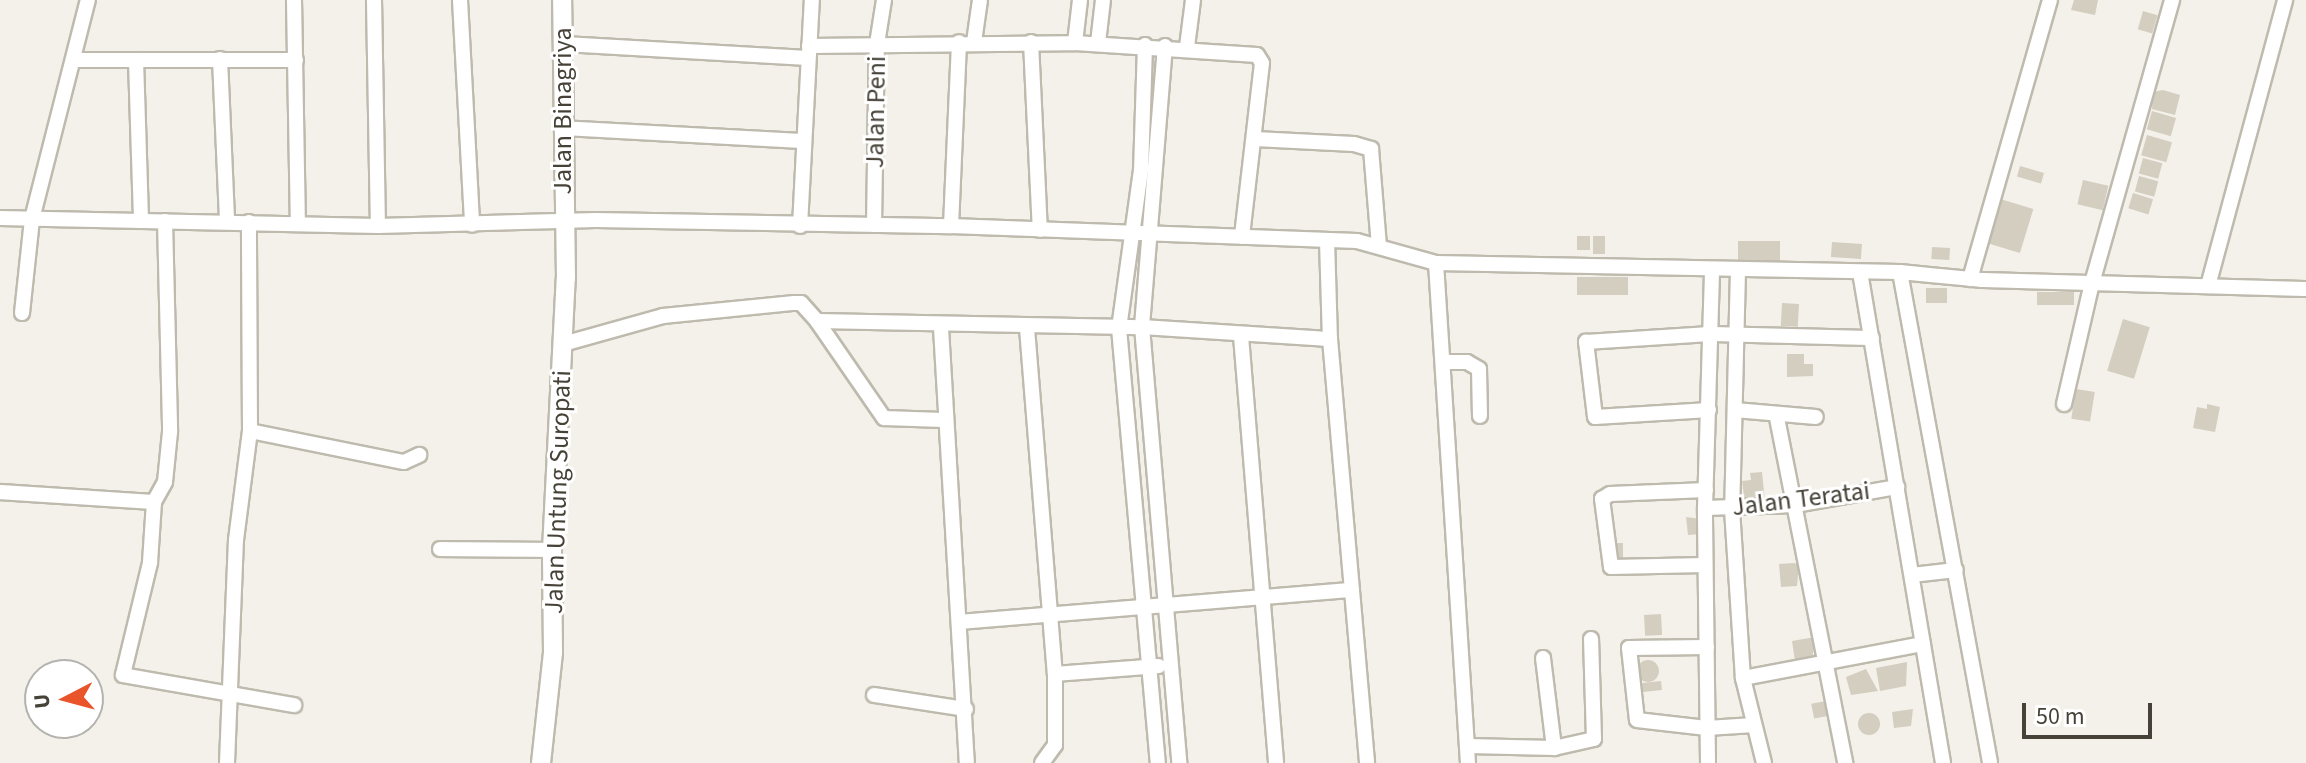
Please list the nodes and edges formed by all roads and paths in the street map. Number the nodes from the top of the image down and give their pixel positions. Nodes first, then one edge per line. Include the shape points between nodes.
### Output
1 (88, 0) edge
2 (294, 0) edge
3 (374, 0) edge
4 (460, 0) edge
5 (562, 0) edge
6 (812, 0) edge
7 (884, 0) edge
8 (980, 0) edge
9 (1080, 0) edge
10 (1103, 0) edge
11 (1193, 0) edge
12 (2050, 0) edge
13 (2172, 0) edge
14 (2285, 0) edge
15 (966, 42) junction
16 (1031, 42) junction
17 (1075, 43) junction
18 (1098, 43) junction
19 (564, 44) junction
20 (877, 44) junction
21 (1145, 45) junction
22 (1165, 46) junction
23 (1187, 47) junction
24 (809, 52) junction
25 (220, 59) junction
26 (76, 60) junction
27 (136, 60) junction
28 (296, 60) junction
29 (562, 128) junction
30 (1255, 139) junction
31 (804, 141) junction
32 (1148, 170) junction
33 (0, 218) edge
34 (32, 219) junction
35 (141, 221) junction
36 (165, 221) junction
37 (564, 221) junction
38 (227, 222) junction
39 (249, 222) junction
40 (298, 223) junction
41 (472, 225) junction
42 (874, 225) junction
43 (378, 226) junction
44 (800, 226) junction
45 (951, 226) junction
46 (1040, 230) junction
47 (1129, 234) junction
48 (1147, 234) junction
49 (1242, 237) junction
50 (1327, 240) junction
51 (1379, 246) junction
52 (1436, 263) junction
53 (1712, 270) junction
54 (1738, 270) junction
55 (1860, 272) junction
56 (1900, 272) junction
57 (1970, 279) junction
58 (2092, 283) junction
59 (2208, 286) junction
60 (2306, 289) edge
61 (22, 313) dead end
62 (817, 321) junction
63 (1142, 327) junction
64 (941, 328) junction
65 (1027, 328) junction
66 (1119, 328) junction
67 (1711, 334) junction
68 (1736, 334) junction
69 (1241, 336) junction
70 (1872, 338) junction
71 (1330, 339) junction
72 (563, 344) junction
73 (1444, 362) junction
74 (2064, 404) dead end
75 (1709, 410) junction
76 (1735, 410) junction
77 (1480, 416) dead end
78 (1816, 417) dead end
79 (1777, 418) junction
80 (943, 420) junction
81 (250, 431) junction
82 (419, 455) dead end
83 (1897, 487) junction
84 (1706, 490) junction
85 (0, 492) edge
86 (154, 502) junction
87 (1795, 505) junction
88 (1718, 508) junction
89 (440, 549) dead end
90 (552, 550) junction
91 (1705, 565) junction
92 (1956, 570) junction
93 (1912, 575) junction
94 (1352, 590) junction
95 (1261, 599) junction
96 (1165, 603) junction
97 (1145, 604) junction
98 (1047, 613) junction
99 (960, 622) junction
100 (1591, 639) dead end
101 (1923, 644) junction
102 (1707, 647) junction
103 (1543, 658) dead end
104 (1826, 664) junction
105 (1172, 665) junction
106 (1151, 667) junction
107 (1055, 674) junction
108 (1743, 678) junction
109 (228, 692) junction
110 (874, 695) dead end
111 (294, 705) dead end
112 (966, 709) junction
113 (1754, 725) junction
114 (1713, 728) junction
115 (1468, 746) junction
116 (1554, 748) junction
117 (227, 763) edge
118 (541, 763) edge
119 (967, 763) edge
120 (1042, 763) edge
121 (1158, 763) edge
122 (1179, 763) edge
123 (1276, 763) edge
124 (1367, 763) edge
125 (1468, 763) edge
126 (1708, 763) edge
127 (1764, 763) edge
128 (1845, 763) edge
129 (1943, 763) edge
130 (1990, 763) edge

1 - 26 street
2 - 28 street
3 - 43 street
4 - 41 street
5 - 19 street, Jalan Binagriya
6 - 24 street
7 - 20 street, Jalan Peni
8 - 15 street
9 - 17 street
10 - 18 street
11 - 23 street
12 - 57 street
13 - 58 street
14 - 59 street
15 - 16 street
15 - 20 street
15 - 45 street
16 - 17 street
16 - 46 street
17 - 18 street
18 - 21 street
19 - 24 street
19 - 29 street, Jalan Binagriya
20 - 24 street
20 - 42 street, Jalan Peni
21 - 22 street
21 - 32 street
22 - 23 street
22 - 32 street
23 - 30 street via 1257,55 1262,63
24 - 31 street
25 - 27 street
25 - 28 street
25 - 38 street
26 - 27 street
26 - 34 street
27 - 35 street
28 - 40 street
29 - 31 street
29 - 37 street, Jalan Binagriya
30 - 49 street
30 - 51 street via 1371,149
31 - 44 street
32 - 47 street
32 - 48 street
33 - 34 street
34 - 35 street
34 - 61 street
35 - 36 street
36 - 38 street
36 - 86 street via 170,432 165,482
37 - 41 street
37 - 44 street
37 - 72 street, Jalan Untung Suropati
38 - 39 street
39 - 40 street
39 - 81 street
40 - 43 street
41 - 43 street
42 - 44 street
42 - 45 street
45 - 46 street
46 - 47 street
47 - 48 street
47 - 66 street
48 - 49 street
48 - 63 street
49 - 50 street
50 - 51 street
50 - 71 street
51 - 52 street
52 - 53 street
52 - 73 street
53 - 54 street
53 - 67 street
54 - 55 street
54 - 68 street
55 - 56 street
55 - 70 street
56 - 57 street
56 - 92 street
57 - 58 street
58 - 59 street
58 - 74 street
59 - 60 street
62 - 64 street
62 - 72 street via 801,303 711,309
62 - 80 street via 884,418
63 - 66 street
63 - 69 street
63 - 96 street
64 - 65 street
64 - 80 street
65 - 66 street
65 - 98 street
66 - 97 street
67 - 68 street
67 - 75 street
67 - 75 street via 1586,342 1595,417
68 - 70 street
68 - 76 street
69 - 71 street
69 - 95 street
70 - 83 street
71 - 94 street
72 - 90 street, Jalan Untung Suropati
73 - 77 street via 1467,362 1479,369
73 - 115 street
75 - 84 street
76 - 79 street
76 - 88 street
78 - 79 street
79 - 87 street
80 - 99 street
81 - 82 street via 404,462
81 - 109 street via 236,540
83 - 87 street, Jalan Teratai
83 - 93 street
84 - 88 street
84 - 91 street via 1610,494 1602,499 1611,567
85 - 86 street
86 - 109 street via 150,563 123,675
87 - 88 street, Jalan Teratai
87 - 104 street
88 - 91 street
88 - 108 street
89 - 90 street
90 - 118 street, Jalan Untung Suropati via 553,652
91 - 102 street
92 - 93 street
92 - 130 street
93 - 101 street
94 - 95 street
94 - 124 street
95 - 96 street
95 - 123 street
96 - 97 street
96 - 105 street
97 - 98 street
97 - 106 street
98 - 99 street
98 - 107 street
99 - 112 street
100 - 116 street via 1597,734 1590,742
101 - 104 street
101 - 129 street
102 - 114 street
102 - 114 street via 1635,646 1628,654 1637,720
103 - 116 street
104 - 108 street
104 - 128 street
105 - 106 street
105 - 122 street
106 - 107 street
106 - 121 street
107 - 120 street via 1055,745
108 - 113 street
109 - 111 street
109 - 117 street
110 - 112 street
112 - 119 street
113 - 114 street
113 - 127 street
114 - 126 street
115 - 116 street
115 - 125 street

